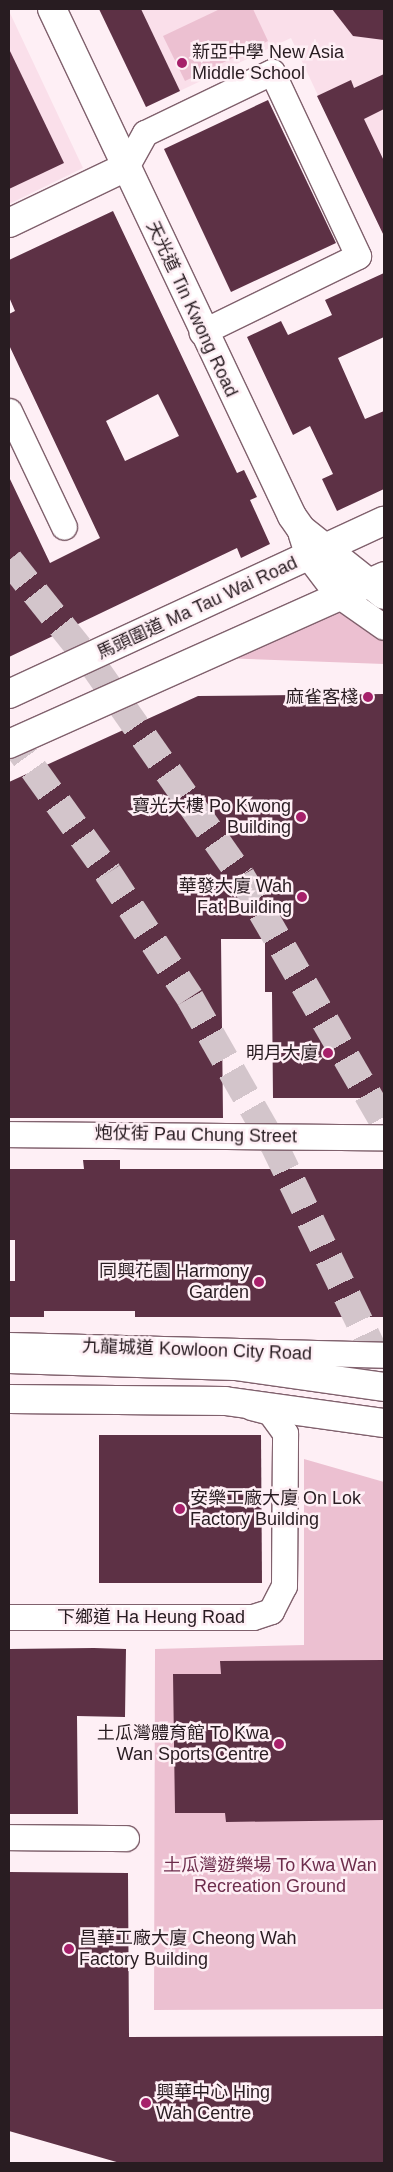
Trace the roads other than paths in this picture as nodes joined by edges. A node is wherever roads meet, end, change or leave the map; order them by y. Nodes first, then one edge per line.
1 (52, 9) edge
2 (126, 167) junction
3 (9, 223) edge
4 (202, 332) junction
5 (9, 410) edge
6 (18, 453) edge
7 (384, 521) edge
8 (64, 527) dead end
9 (318, 552) junction
10 (379, 585) edge
11 (341, 597) junction
12 (384, 627) edge
13 (9, 694) edge
14 (9, 744) edge
15 (9, 1134) edge
16 (384, 1136) edge
17 (9, 1345) edge
18 (384, 1355) edge
19 (9, 1359) edge
20 (384, 1387) edge
21 (9, 1399) edge
22 (9, 1408) edge
23 (384, 1423) edge
24 (9, 1617) edge
25 (9, 1837) edge
26 (126, 1838) dead end

1 - 2 main road, 天光道 Tin Kwong Road
2 - 3 main road
2 - 4 main road, 天光道 Tin Kwong Road
2 - 4 street
4 - 9 main road, 天光道 Tin Kwong Road
5 - 6 street
6 - 8 street
7 - 9 main road, 馬頭圍道 Ma Tau Wai Road
9 - 10 main road, 天光道 Tin Kwong Road
9 - 11 main road
9 - 13 main road, 馬頭圍道 Ma Tau Wai Road
10 - 11 main road
11 - 12 street
11 - 14 main road
15 - 16 street, 炮仗街 Pau Chung Street
17 - 18 street, 九龍城道 Kowloon City Road
19 - 20 main road
21 - 23 main road
22 - 24 street, 下鄉道 Ha Heung Road
25 - 26 street

